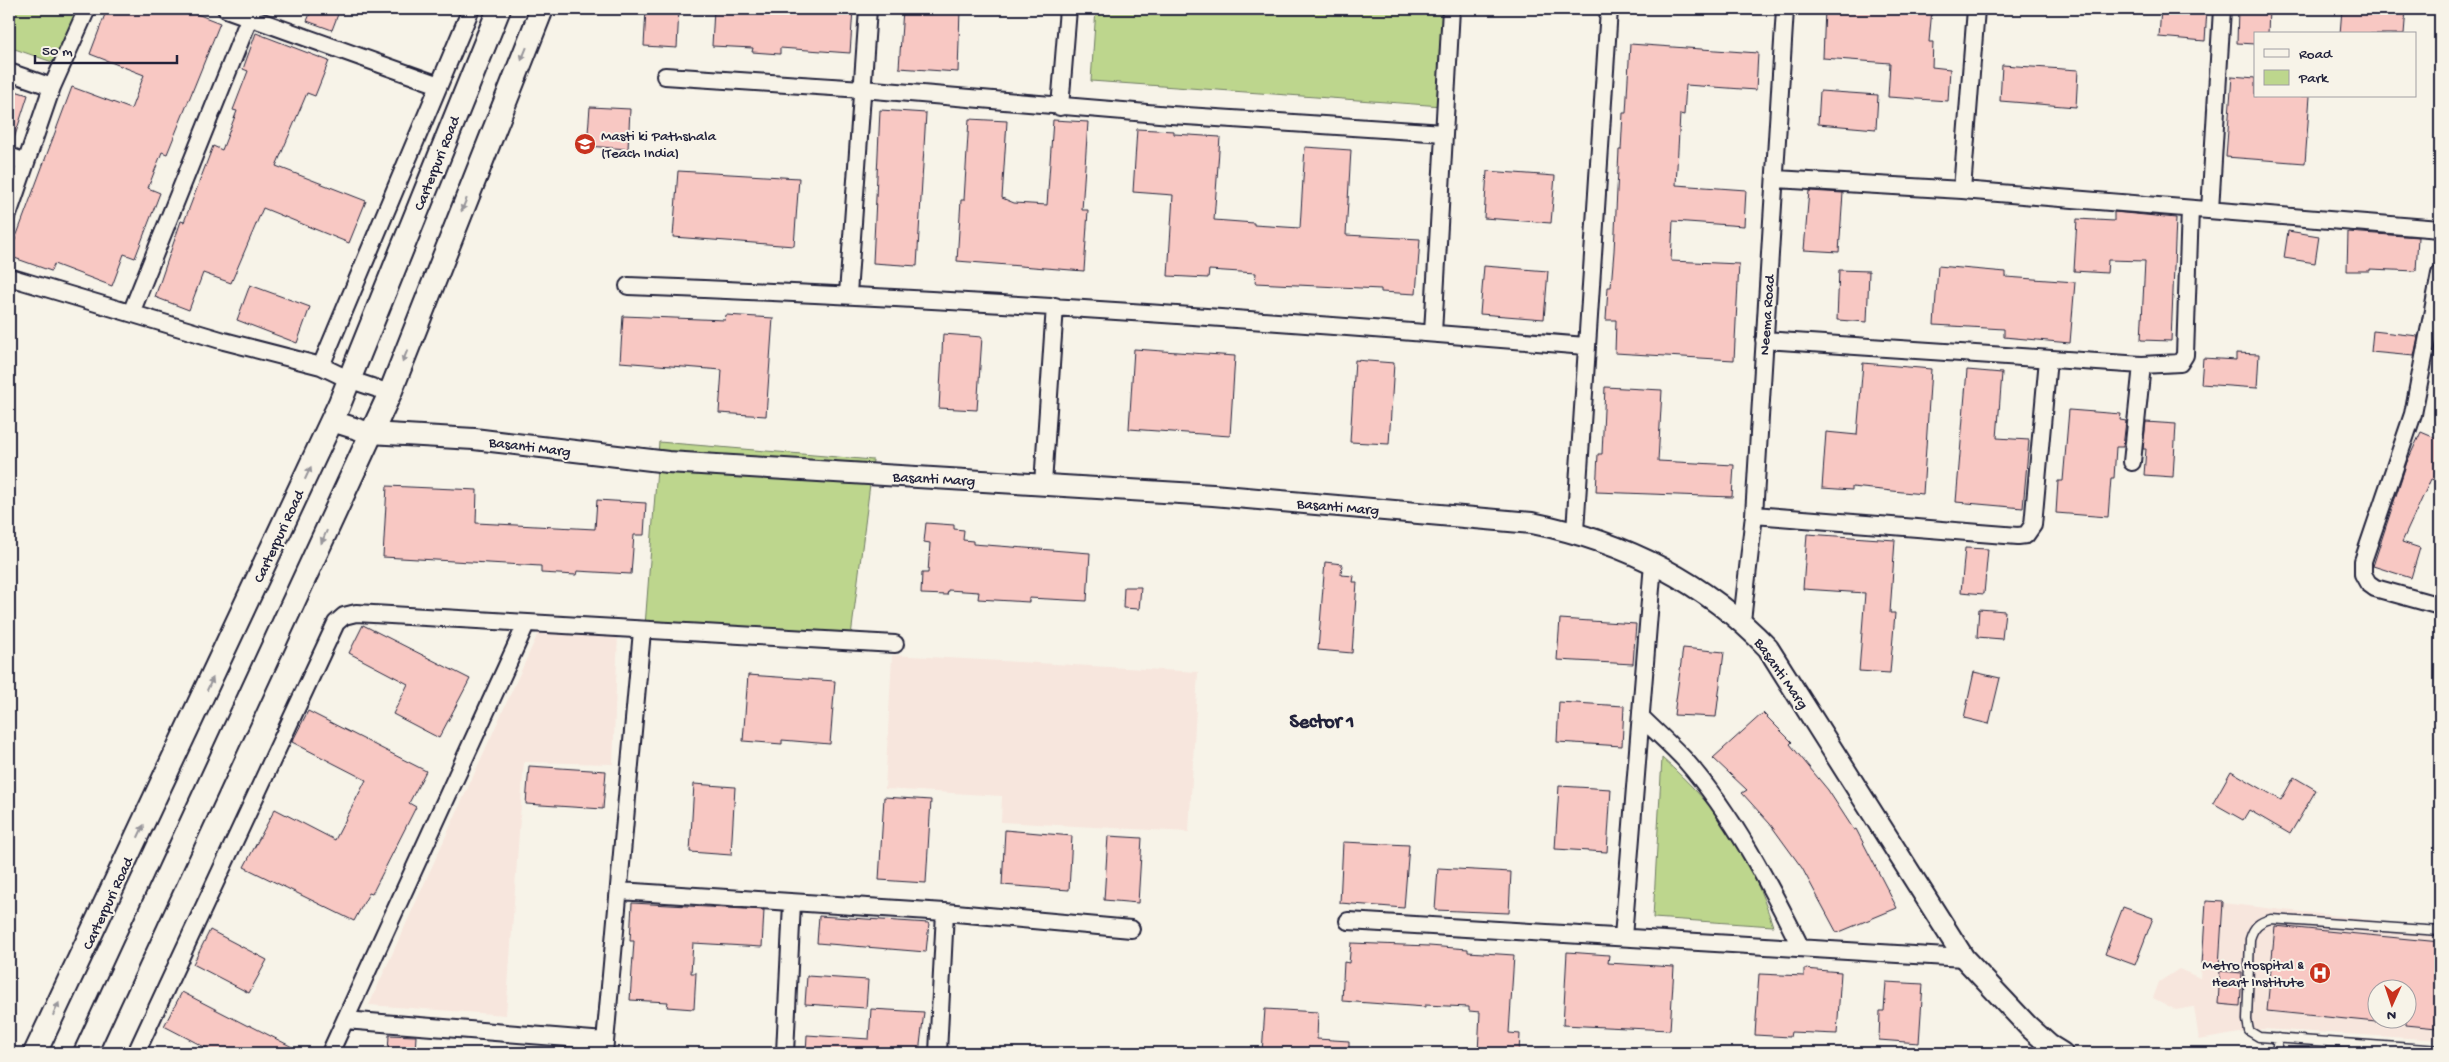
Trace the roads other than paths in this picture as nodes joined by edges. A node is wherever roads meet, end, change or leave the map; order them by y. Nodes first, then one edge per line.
1 (87, 9) edge
2 (226, 9) edge
3 (471, 9) edge
4 (498, 9) edge
5 (542, 9) edge
6 (868, 9) edge
7 (1068, 9) edge
8 (1451, 9) edge
9 (1609, 9) edge
10 (1785, 9) edge
11 (1976, 9) edge
12 (2222, 9) edge
13 (251, 13) edge
14 (9, 72) edge
15 (665, 76) dead end
16 (439, 85) junction
17 (52, 88) junction
18 (862, 89) junction
19 (1060, 107) junction
20 (1444, 133) junction
21 (9, 156) edge
22 (26, 162) junction
23 (1776, 179) junction
24 (1962, 190) junction
25 (2190, 209) junction
26 (2210, 210) junction
27 (9, 212) edge
28 (2440, 229) edge
29 (2440, 274) edge
30 (9, 277) edge
31 (628, 286) dead end
32 (848, 294) junction
33 (1055, 306) junction
34 (131, 313) junction
35 (1432, 333) junction
36 (1764, 340) junction
37 (1586, 346) junction
38 (2048, 359) junction
39 (2142, 365) junction
40 (321, 366) junction
41 (348, 379) junction
42 (390, 393) junction
43 (332, 420) junction
44 (370, 433) junction
45 (2132, 462) dead end
46 (1043, 484) junction
47 (1754, 515) junction
48 (1575, 532) junction
49 (1653, 563) junction
50 (2440, 606) edge
51 (1742, 621) junction
52 (526, 624) junction
53 (642, 631) junction
54 (895, 644) dead end
55 (1641, 717) junction
56 (619, 890) junction
57 (792, 903) junction
58 (945, 912) junction
59 (1348, 920) dead end
60 (1131, 929) dead end
61 (2440, 931) edge
62 (1623, 938) junction
63 (1801, 948) junction
64 (1964, 958) junction
65 (345, 1020) junction
66 (2278, 1038) junction
67 (604, 1047) edge
68 (2440, 1052) edge
69 (35, 1053) edge
70 (85, 1053) edge
71 (136, 1053) edge
72 (330, 1053) edge
73 (785, 1053) edge
74 (938, 1053) edge
75 (2062, 1053) edge
76 (2276, 1053) edge

1 - 17 street
2 - 13 street
3 - 16 street
4 - 41 main road, Carterpuri Road
5 -> 42 main road
6 - 18 street
7 - 19 street
8 - 20 street
9 - 37 street
10 - 23 street, Neema Road
11 - 24 street
12 - 26 street
13 - 16 street
13 - 34 street
14 - 17 street
15 - 18 street
16 - 40 street
17 - 22 street
18 - 19 street
18 - 32 street
19 - 20 street
20 - 35 street
21 - 22 street
22 - 27 street
23 - 24 street
23 - 36 street, Neema Road
24 - 25 street
25 - 26 street
25 - 39 street
26 - 28 street
29 - 50 street
30 - 34 street
31 - 32 street
32 - 33 street
33 - 35 street
33 - 46 street
34 - 40 street
35 - 37 street
36 - 38 street
36 - 47 street, Neema Road
37 - 48 street
38 - 39 street
38 - 47 street
39 - 45 street
40 - 41 street
41 - 42 street
41 - 43 main road, Carterpuri Road
42 - 44 main road
43 - 44 street, Basanti Marg
69 -> 43 main road, Carterpuri Road
44 - 46 street, Basanti Marg
44 -> 70 main road
46 - 48 street, Basanti Marg
47 - 51 street, Neema Road
48 - 49 street, Basanti Marg
49 - 51 street, Basanti Marg
49 - 55 street
51 - 64 street, Basanti Marg
52 - 53 street
52 - 65 street
52 - 71 street
53 - 54 street
53 - 56 street
55 - 62 street
55 - 63 street
56 - 57 street
56 - 67 street
57 - 58 street
57 - 73 street
58 - 60 street
58 - 74 street
59 - 62 street
61 - 66 lane
62 - 63 street
63 - 64 street
64 - 75 street, Basanti Marg
65 - 67 street
65 - 72 street
66 - 68 lane
66 - 76 lane

